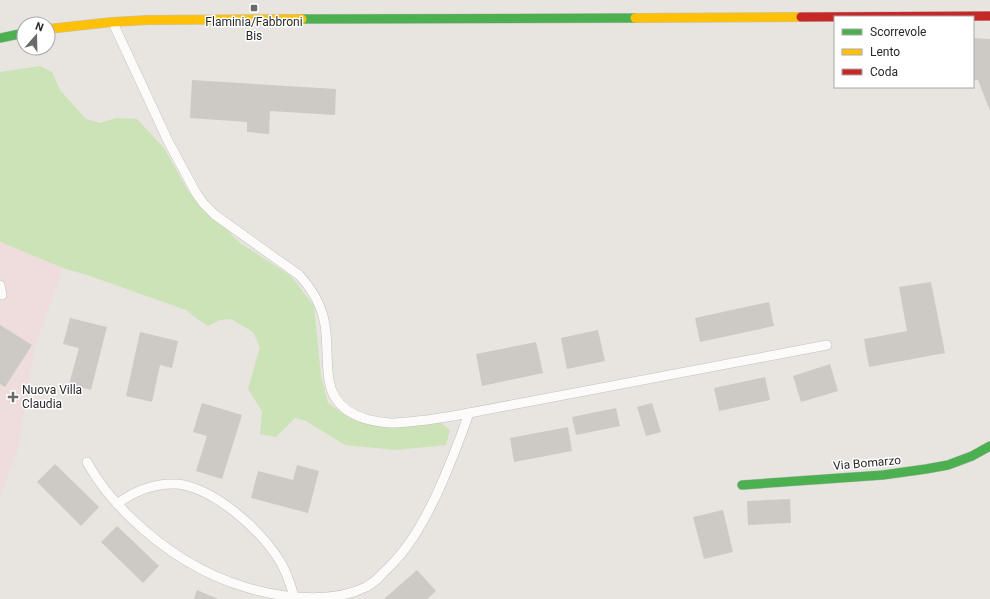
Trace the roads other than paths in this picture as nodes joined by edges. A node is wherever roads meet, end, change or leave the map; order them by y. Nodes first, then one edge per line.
1 (974, 16) edge
2 (990, 16) edge
3 (834, 17) edge
4 (112, 22) junction
5 (56, 27) edge
6 (16, 35) edge
7 (0, 38) edge
8 (0, 285) edge
9 (0, 294) edge
10 (827, 345) dead end
11 (469, 414) junction
12 (990, 446) edge
13 (87, 462) dead end
14 (742, 485) dead end
15 (117, 504) junction
16 (294, 597) junction

1 - 2 main road
3 - 4 main road
4 - 5 main road
4 - 11 lane
6 - 7 main road
8 - 9 lane
10 - 11 lane
11 - 16 lane
12 - 14 main road, Via Bomarzo
13 - 15 lane
15 - 16 lane
15 - 16 lane

